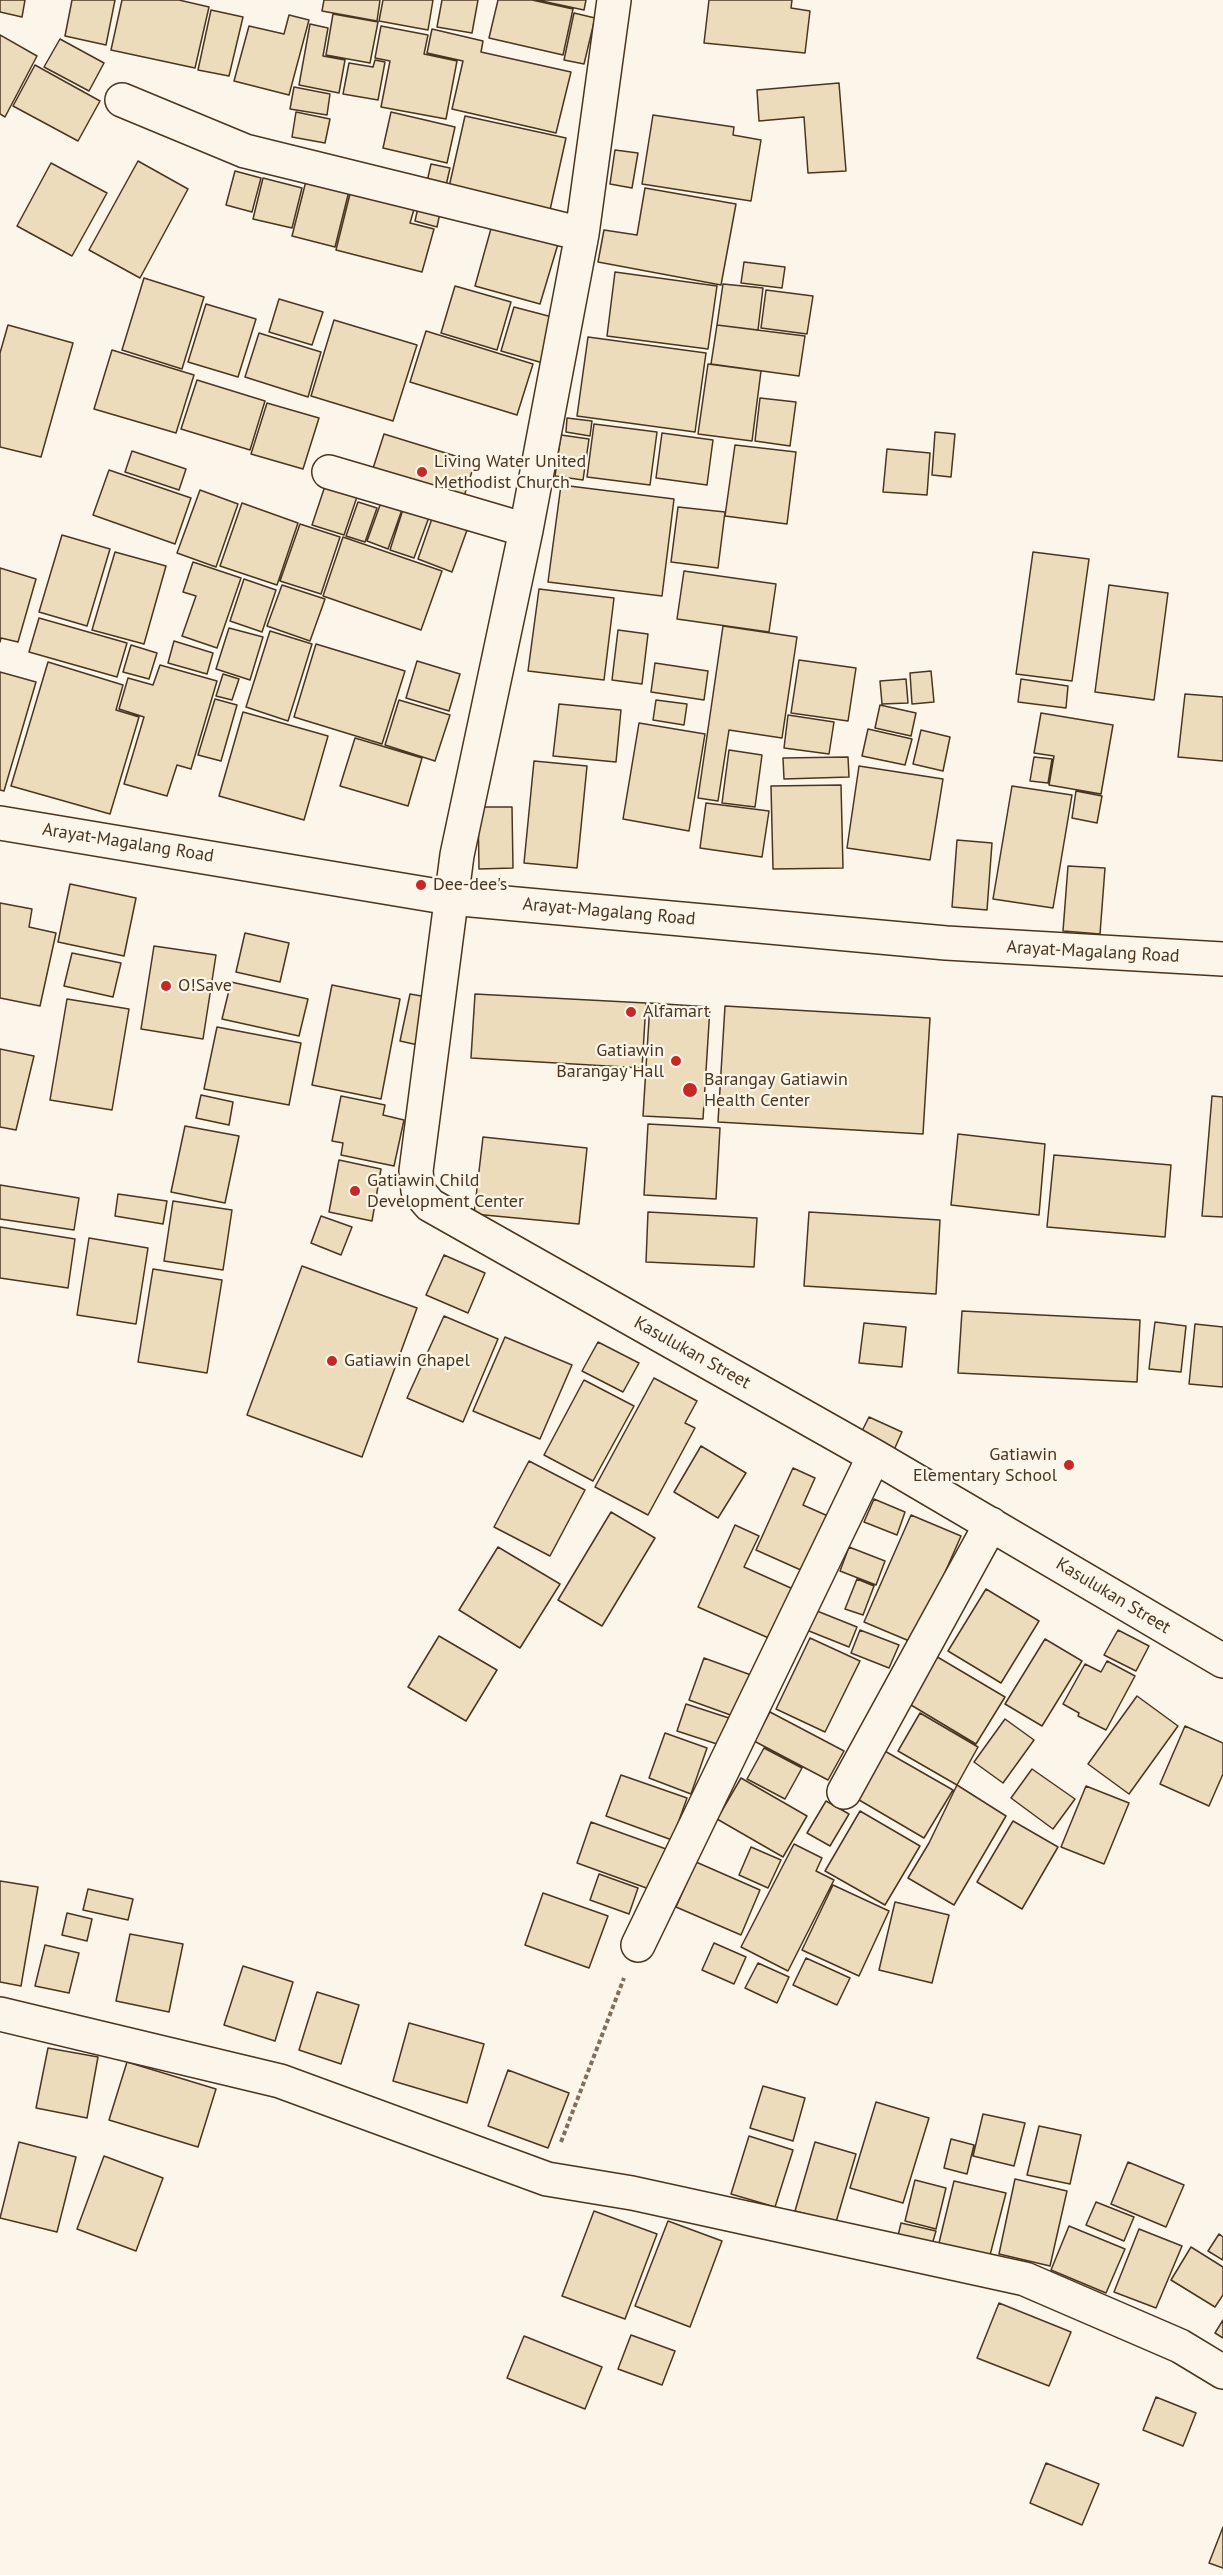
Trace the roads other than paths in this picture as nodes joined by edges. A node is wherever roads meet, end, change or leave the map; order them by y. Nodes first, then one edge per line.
1 (615, 0) edge
2 (122, 100) dead end
3 (582, 234) junction
4 (328, 472) dead end
5 (526, 530) junction
6 (0, 823) edge
7 (450, 898) junction
8 (1223, 959) edge
9 (874, 1456) junction
10 (991, 1524) junction
11 (1223, 1661) edge
12 (844, 1792) dead end
13 (638, 1945) road end
14 (0, 2014) edge
15 (1223, 2372) edge

1 - 3 street, Kasulukan Street
2 - 3 street
3 - 5 street, Kasulukan Street
4 - 5 street
5 - 7 street, Kasulukan Street
6 - 7 street, Arayat-Magalang Road
7 - 8 street, Arayat-Magalang Road
7 - 9 street, Kasulukan Street
9 - 10 street, Kasulukan Street
9 - 13 street
10 - 11 street, Kasulukan Street
10 - 12 street
14 - 15 street

